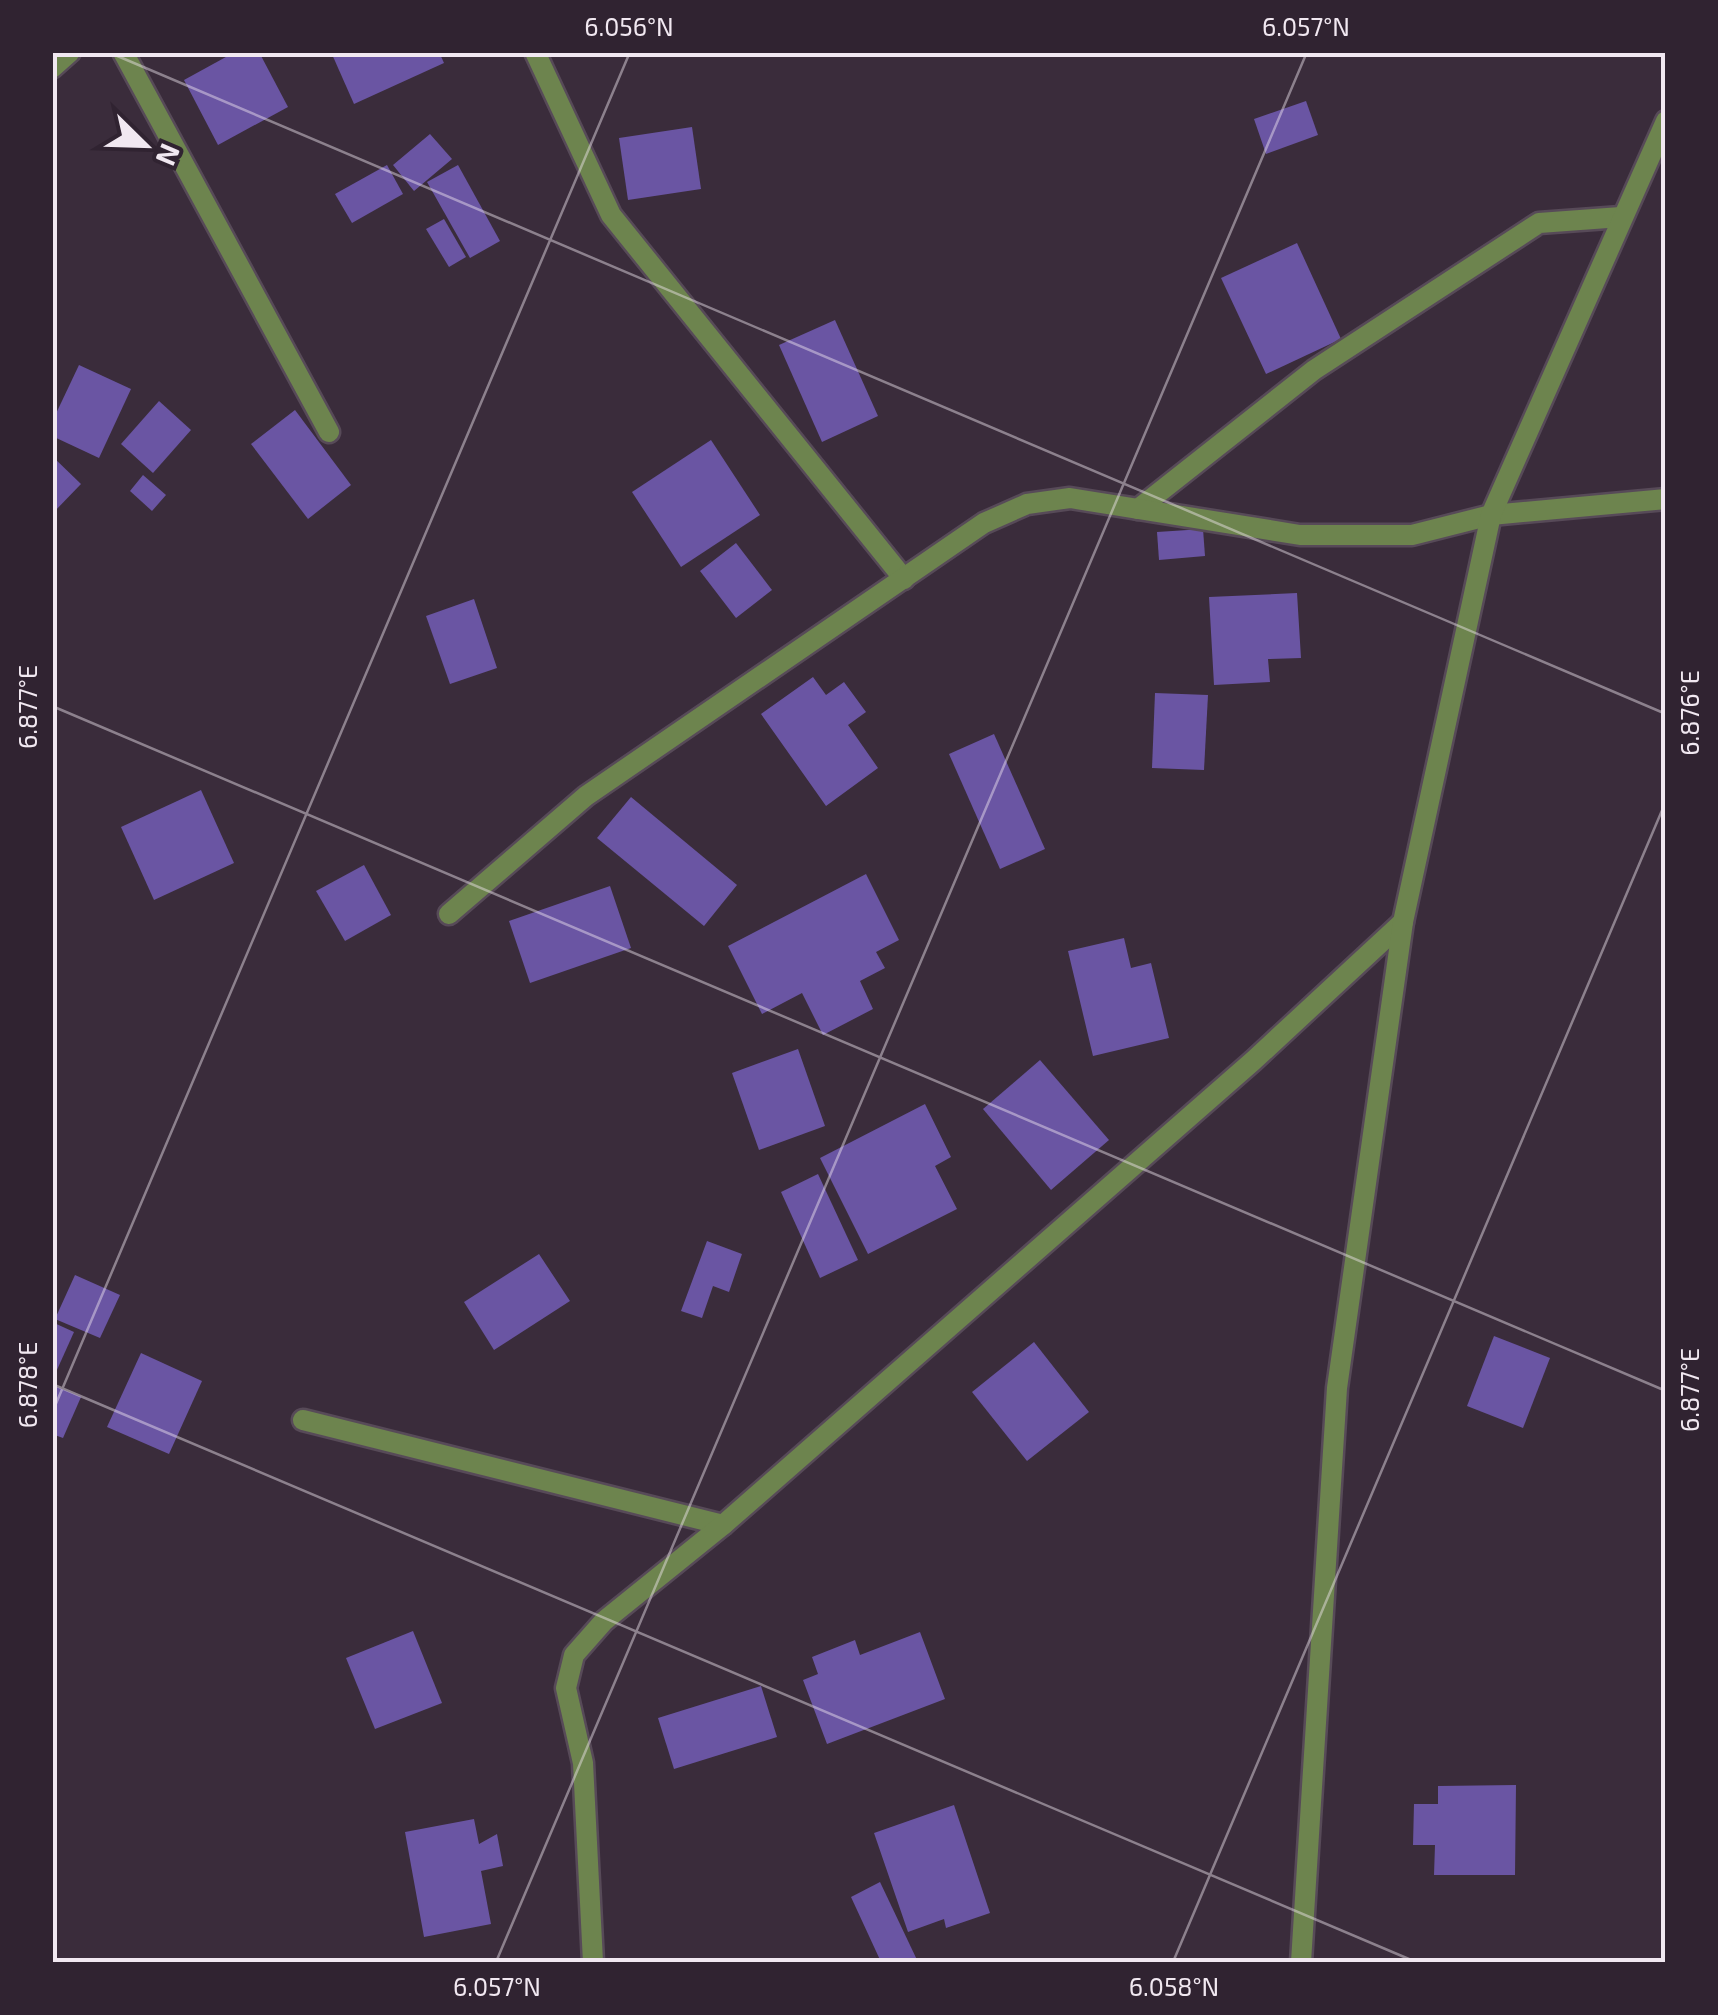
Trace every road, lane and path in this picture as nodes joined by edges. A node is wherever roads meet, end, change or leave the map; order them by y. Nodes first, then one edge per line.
1 (70, 52) edge
2 (124, 52) edge
3 (535, 52) edge
4 (53, 67) edge
5 (1666, 121) edge
6 (1621, 217) junction
7 (329, 432) dead end
8 (1666, 499) edge
9 (1138, 510) junction
10 (1491, 515) junction
11 (904, 579) junction
12 (449, 914) dead end
13 (1403, 922) junction
14 (303, 1420) dead end
15 (723, 1525) junction
16 (592, 1962) edge
17 (1301, 1962) edge

1 - 4 street
2 - 7 street
3 - 11 street
5 - 6 street
6 - 9 street
6 - 10 street
8 - 10 street
9 - 10 street
9 - 11 street
10 - 13 street
11 - 12 street
13 - 15 street
13 - 17 street
14 - 15 street
15 - 16 street

